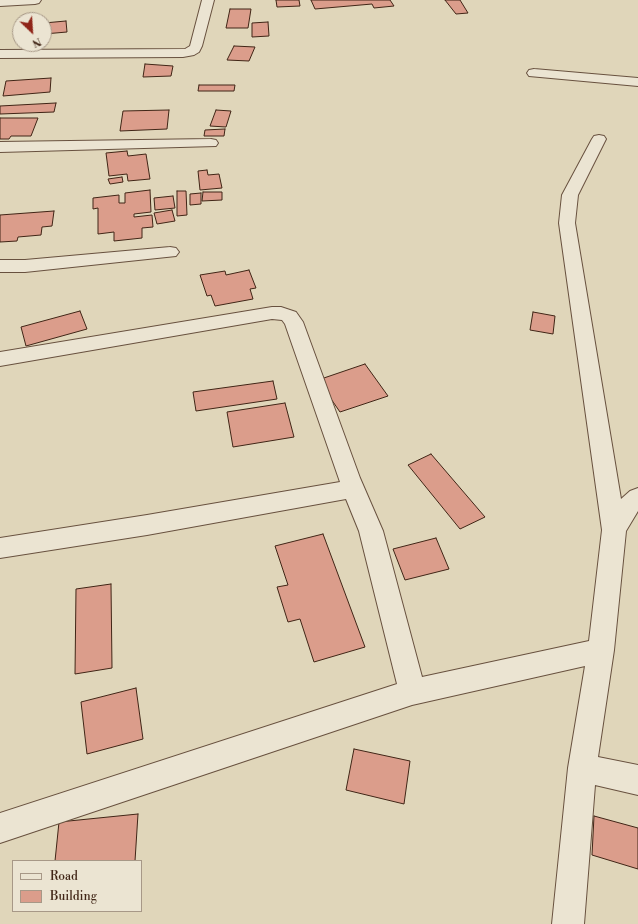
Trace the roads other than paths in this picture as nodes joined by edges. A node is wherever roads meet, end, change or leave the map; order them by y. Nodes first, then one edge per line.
1 (35, 0) edge
2 (208, 0) edge
3 (0, 2) edge
4 (0, 54) edge
5 (534, 73) dead end
6 (638, 82) edge
7 (599, 139) dead end
8 (210, 143) dead end
9 (0, 148) edge
10 (170, 252) dead end
11 (0, 266) edge
12 (0, 359) edge
13 (354, 489) junction
14 (638, 497) edge
15 (614, 530) junction
16 (0, 548) edge
17 (601, 650) junction
18 (412, 692) junction
19 (582, 768) junction
20 (638, 780) edge
21 (0, 828) edge
22 (568, 924) edge

1 - 3 street
2 - 4 street
5 - 6 street
7 - 15 street
8 - 9 street
10 - 11 street
12 - 13 street
13 - 16 street
13 - 18 street
14 - 15 street
15 - 17 street
17 - 18 street
17 - 19 street
18 - 21 street
19 - 20 street
19 - 22 street

